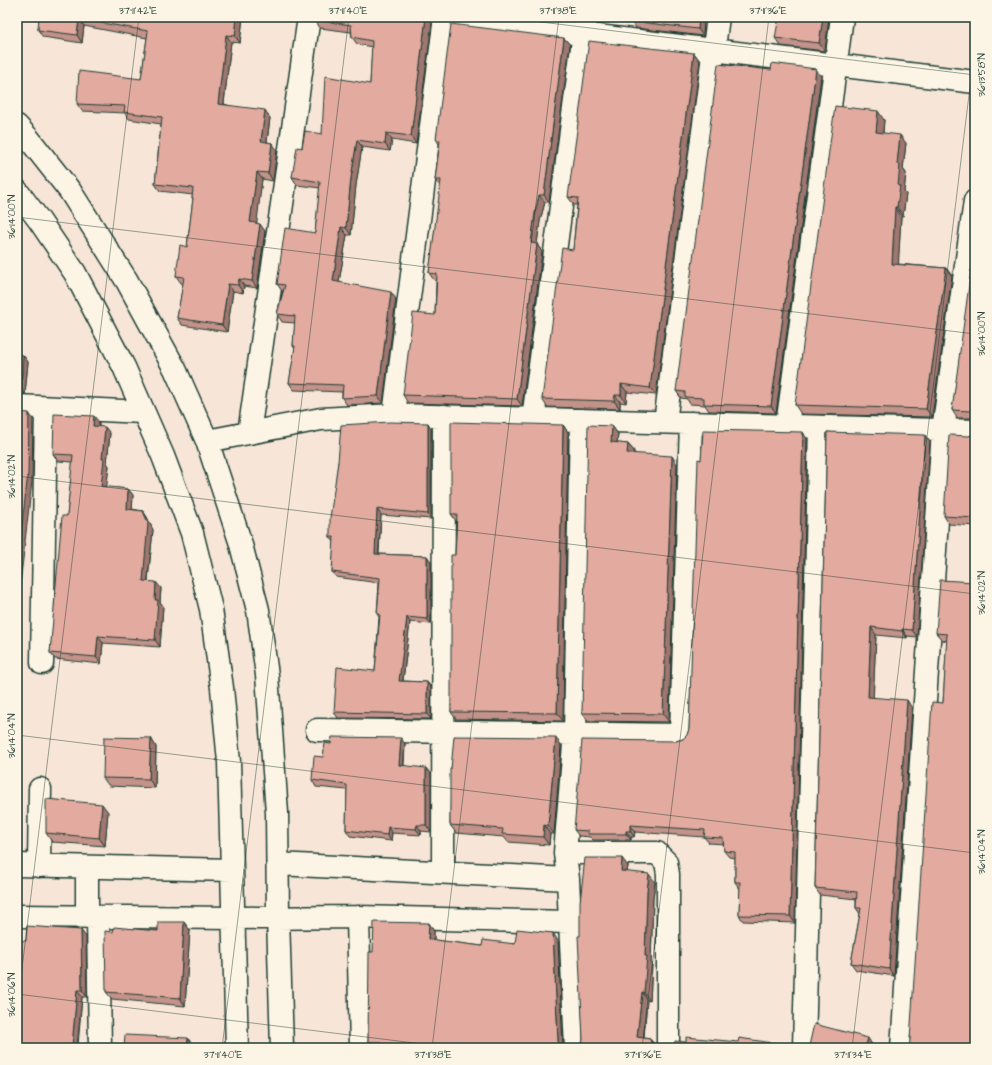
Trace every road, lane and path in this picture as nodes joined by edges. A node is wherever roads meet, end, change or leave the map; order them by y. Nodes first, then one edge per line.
1 (309, 17) edge
2 (444, 17) edge
3 (718, 17) edge
4 (842, 17) edge
5 (585, 26) edge
6 (714, 50) junction
7 (836, 65) junction
8 (975, 82) edge
9 (21, 137) edge
10 (17, 191) edge
11 (975, 201) edge
12 (17, 406) edge
13 (46, 408) junction
14 (143, 412) junction
15 (394, 414) junction
16 (444, 416) junction
17 (533, 419) junction
18 (581, 420) junction
19 (665, 422) junction
20 (690, 423) junction
21 (787, 426) junction
22 (820, 427) junction
23 (943, 430) junction
24 (975, 431) edge
25 (249, 433) junction
26 (207, 441) junction
27 (42, 663) dead end
28 (317, 730) dead end
29 (443, 732) junction
30 (575, 732) junction
31 (40, 790) dead end
32 (565, 853) junction
33 (278, 864) junction
34 (17, 866) edge
35 (39, 866) junction
36 (87, 867) junction
37 (232, 870) junction
38 (443, 872) junction
39 (568, 879) junction
40 (17, 916) edge
41 (92, 917) junction
42 (278, 917) junction
43 (358, 917) junction
44 (234, 918) junction
45 (570, 922) junction
46 (100, 1048) edge
47 (237, 1048) edge
48 (282, 1048) edge
49 (361, 1048) edge
50 (576, 1048) edge
51 (668, 1048) edge
52 (804, 1048) edge
53 (902, 1048) edge

1 - 25 street
2 - 5 street
2 - 15 street
3 - 6 street
4 - 7 street
5 - 6 street
5 - 17 street
6 - 7 street
6 - 19 street
7 - 8 street
7 - 21 street
9 - 26 street
10 - 14 street
11 - 23 street
12 - 13 street
13 - 14 street
13 - 27 street
14 - 37 street
15 - 16 street
15 - 25 street
16 - 17 street
16 - 29 street
17 - 18 street
18 - 19 street
18 - 30 street
19 - 20 street
20 - 21 street
20 - 30 street
21 - 22 street
22 - 23 street
22 - 52 street
23 - 24 street
23 - 53 street
25 - 26 street
26 - 33 street
28 - 29 street
29 - 30 street
29 - 38 street
30 - 32 street
31 - 35 street
32 - 39 street
32 - 51 street
33 - 38 street
33 - 42 street
34 - 35 street
35 - 36 street
36 - 37 street
36 - 41 street
37 - 44 street
38 - 39 street
39 - 45 street
40 - 41 street
41 - 44 street
41 - 46 street
42 - 43 street
42 - 44 street
42 - 48 street
43 - 45 street
43 - 49 street
44 - 47 street
45 - 50 street

